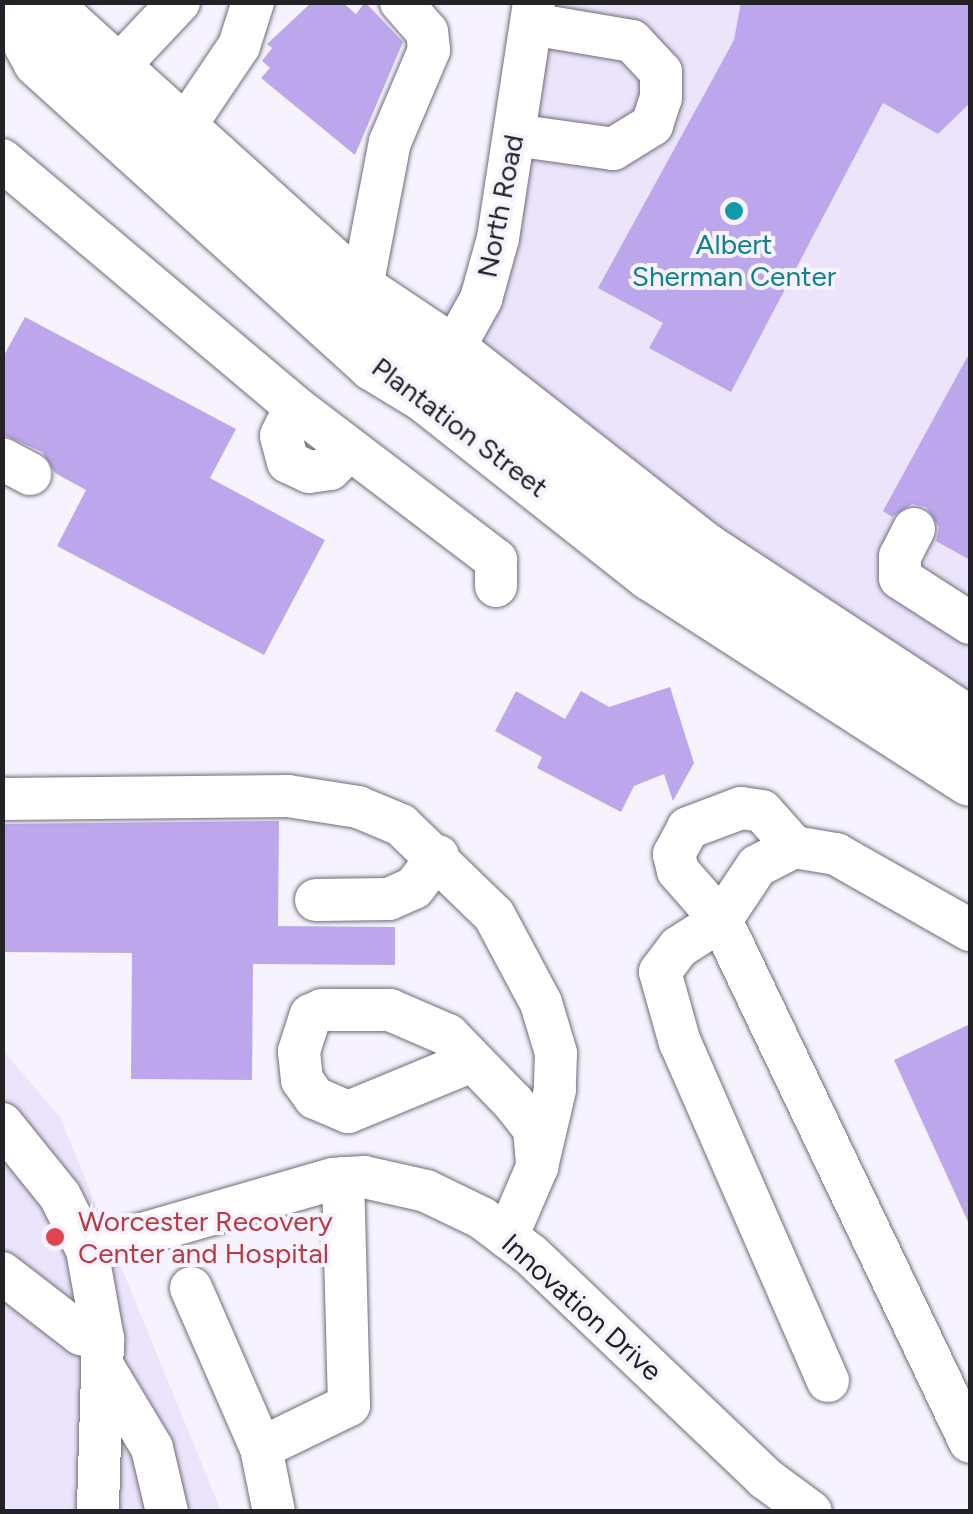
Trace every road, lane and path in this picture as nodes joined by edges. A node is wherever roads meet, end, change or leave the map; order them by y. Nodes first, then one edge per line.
1 (179, 2) edge
2 (253, 2) edge
3 (401, 2) edge
4 (7, 9) edge
5 (532, 13) edge
6 (114, 71) junction
7 (181, 132) junction
8 (514, 136) junction
9 (2, 160) edge
10 (361, 292) junction
11 (440, 374) junction
12 (914, 528) dead end
13 (496, 586) dead end
14 (970, 624) edge
15 (970, 725) edge
16 (970, 778) edge
17 (2, 799) edge
18 (794, 847) junction
19 (438, 856) junction
20 (316, 900) dead end
21 (721, 920) junction
22 (970, 930) edge
23 (472, 1061) dead end
24 (2, 1124) edge
25 (537, 1168) junction
26 (343, 1178) junction
27 (507, 1236) junction
28 (87, 1250) junction
29 (2, 1272) edge
30 (191, 1288) dead end
31 (103, 1354) junction
32 (828, 1380) dead end
33 (970, 1442) edge
34 (261, 1448) junction
35 (98, 1512) edge
36 (167, 1512) edge
37 (274, 1512) edge
38 (810, 1512) edge

1 - 6 street
2 - 7 street
3 - 10 street
4 - 6 main road, Plantation Street
4 - 11 main road, Plantation Street
5 - 8 street, North Road
5 - 8 street
6 - 7 main road, Plantation Street
7 - 10 main road, Plantation Street
8 - 11 street, North Road
9 - 13 street
10 - 11 main road, Plantation Street
11 - 15 main road, Plantation Street
11 - 16 main road, Plantation Street
12 - 14 street
17 - 19 street
18 - 21 street
18 - 21 street
18 - 22 street
19 - 20 street
19 - 25 street
21 - 32 street
21 - 33 street
23 - 25 street
24 - 28 street
25 - 27 street
26 - 27 street, Innovation Drive
26 - 28 street, Innovation Drive
26 - 34 street
27 - 38 street, Innovation Drive
28 - 31 street
29 - 31 street
30 - 34 street
31 - 35 street
31 - 36 street
34 - 37 street

